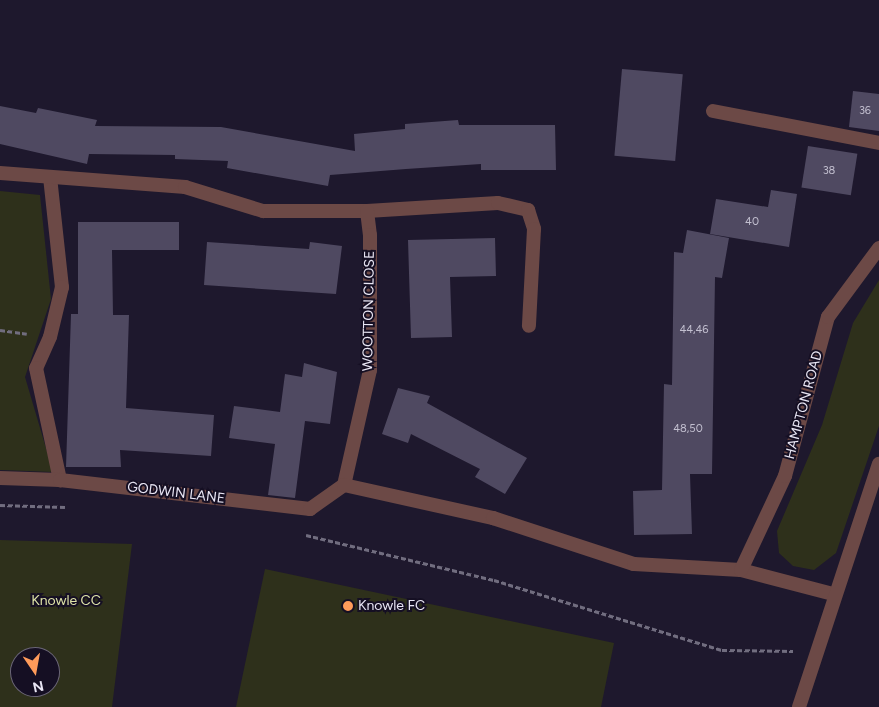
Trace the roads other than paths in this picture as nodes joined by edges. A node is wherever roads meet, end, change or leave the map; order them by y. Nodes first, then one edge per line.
1 (713, 111) dead end
2 (879, 143) edge
3 (0, 173) edge
4 (50, 177) junction
5 (366, 211) junction
6 (879, 248) edge
7 (528, 326) dead end
8 (879, 464) edge
9 (0, 478) edge
10 (60, 480) junction
11 (344, 485) junction
12 (741, 570) junction
13 (834, 594) junction
14 (799, 707) edge

1 - 2 street
3 - 4 street
4 - 5 street
4 - 10 street
5 - 7 street
5 - 11 street, WOOTTON CLOSE
6 - 12 street, HAMPTON ROAD
8 - 13 street
9 - 10 street, GODWIN LANE
10 - 11 street, GODWIN LANE
11 - 12 street
12 - 13 street
13 - 14 street

